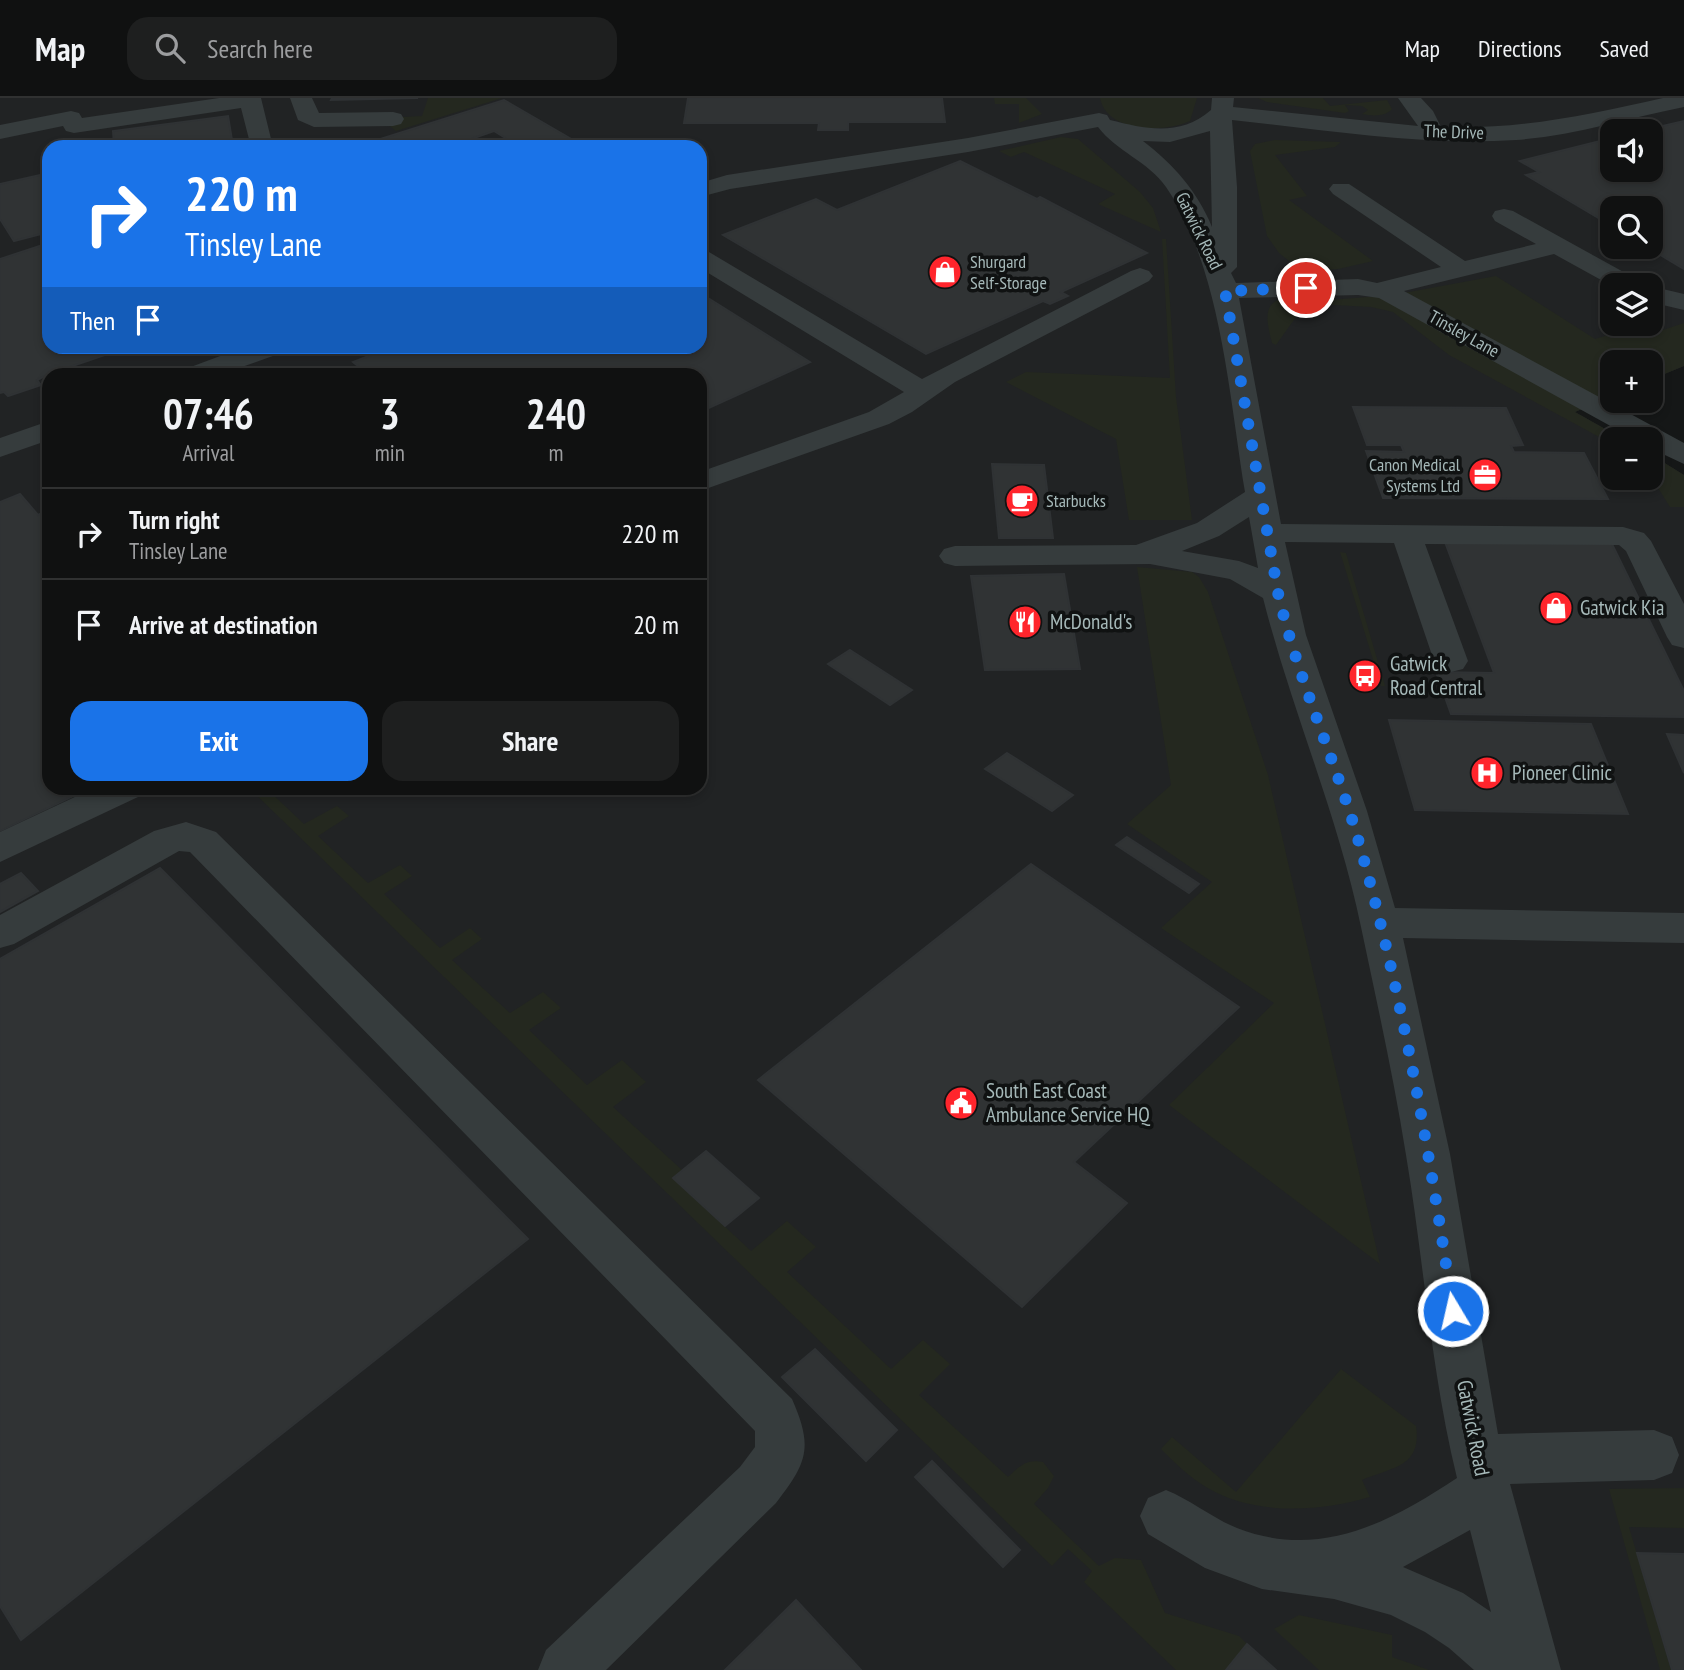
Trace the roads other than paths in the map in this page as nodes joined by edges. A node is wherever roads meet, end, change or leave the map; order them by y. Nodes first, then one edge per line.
1 (301, 98) edge
2 (1409, 98) edge
3 (250, 99) edge
4 (1684, 100) edge
5 (1222, 105) edge
6 (1097, 117) junction
7 (393, 119) dead end
8 (72, 122) edge
9 (0, 132) edge
10 (1432, 132) junction
11 (260, 140) edge
12 (707, 188) edge
13 (1341, 188) dead end
14 (1504, 216) dead end
15 (1556, 246) junction
16 (707, 261) edge
17 (1462, 270) junction
18 (1607, 273) edge
19 (1140, 276) dead end
20 (1224, 287) junction
21 (1378, 290) junction
22 (1663, 297) edge
23 (1684, 302) edge
24 (256, 354) edge
25 (224, 368) edge
26 (922, 391) junction
27 (42, 433) edge
28 (0, 448) edge
29 (1684, 455) edge
30 (707, 479) edge
31 (1261, 494) junction
32 (1268, 533) junction
33 (1406, 534) junction
34 (1132, 552) junction
35 (955, 556) dead end
36 (1278, 593) junction
37 (1684, 637) edge
38 (1451, 661) dead end
39 (110, 795) edge
40 (0, 848) edge
41 (1380, 923) junction
42 (1684, 928) edge
43 (0, 933) edge
44 (1654, 1455) dead end
45 (1481, 1475) junction
46 (1166, 1516) dead end
47 (1301, 1567) junction
48 (566, 1670) edge
49 (1510, 1670) edge
50 (1533, 1670) edge

1 - 7 street
2 - 10 street
3 - 8 street
3 - 11 street
4 - 10 street, The Drive
5 - 6 street
5 - 10 street, The Drive
5 - 20 street, Gatwick Road
6 - 12 street
6 - 20 street, Gatwick Road
8 - 9 street
13 - 17 street
14 - 15 street
15 - 17 street
15 - 18 street
16 - 26 street
17 - 21 street
19 - 26 street
20 - 21 street, Tinsley Lane
20 - 31 street, Gatwick Road
21 - 29 street, Tinsley Lane
22 - 23 street
24 - 25 street
26 - 30 street
27 - 28 street
31 - 32 street, Gatwick Road
31 - 34 street
32 - 33 street
32 - 36 street, Gatwick Road
33 - 37 street
33 - 38 street
34 - 35 street
34 - 36 street
36 - 41 street, Gatwick Road
39 - 40 street
41 - 42 street
41 - 45 street, Gatwick Road
43 - 48 street
44 - 45 street
45 - 47 street
45 - 50 street, Gatwick Road
46 - 47 street
47 - 49 street

